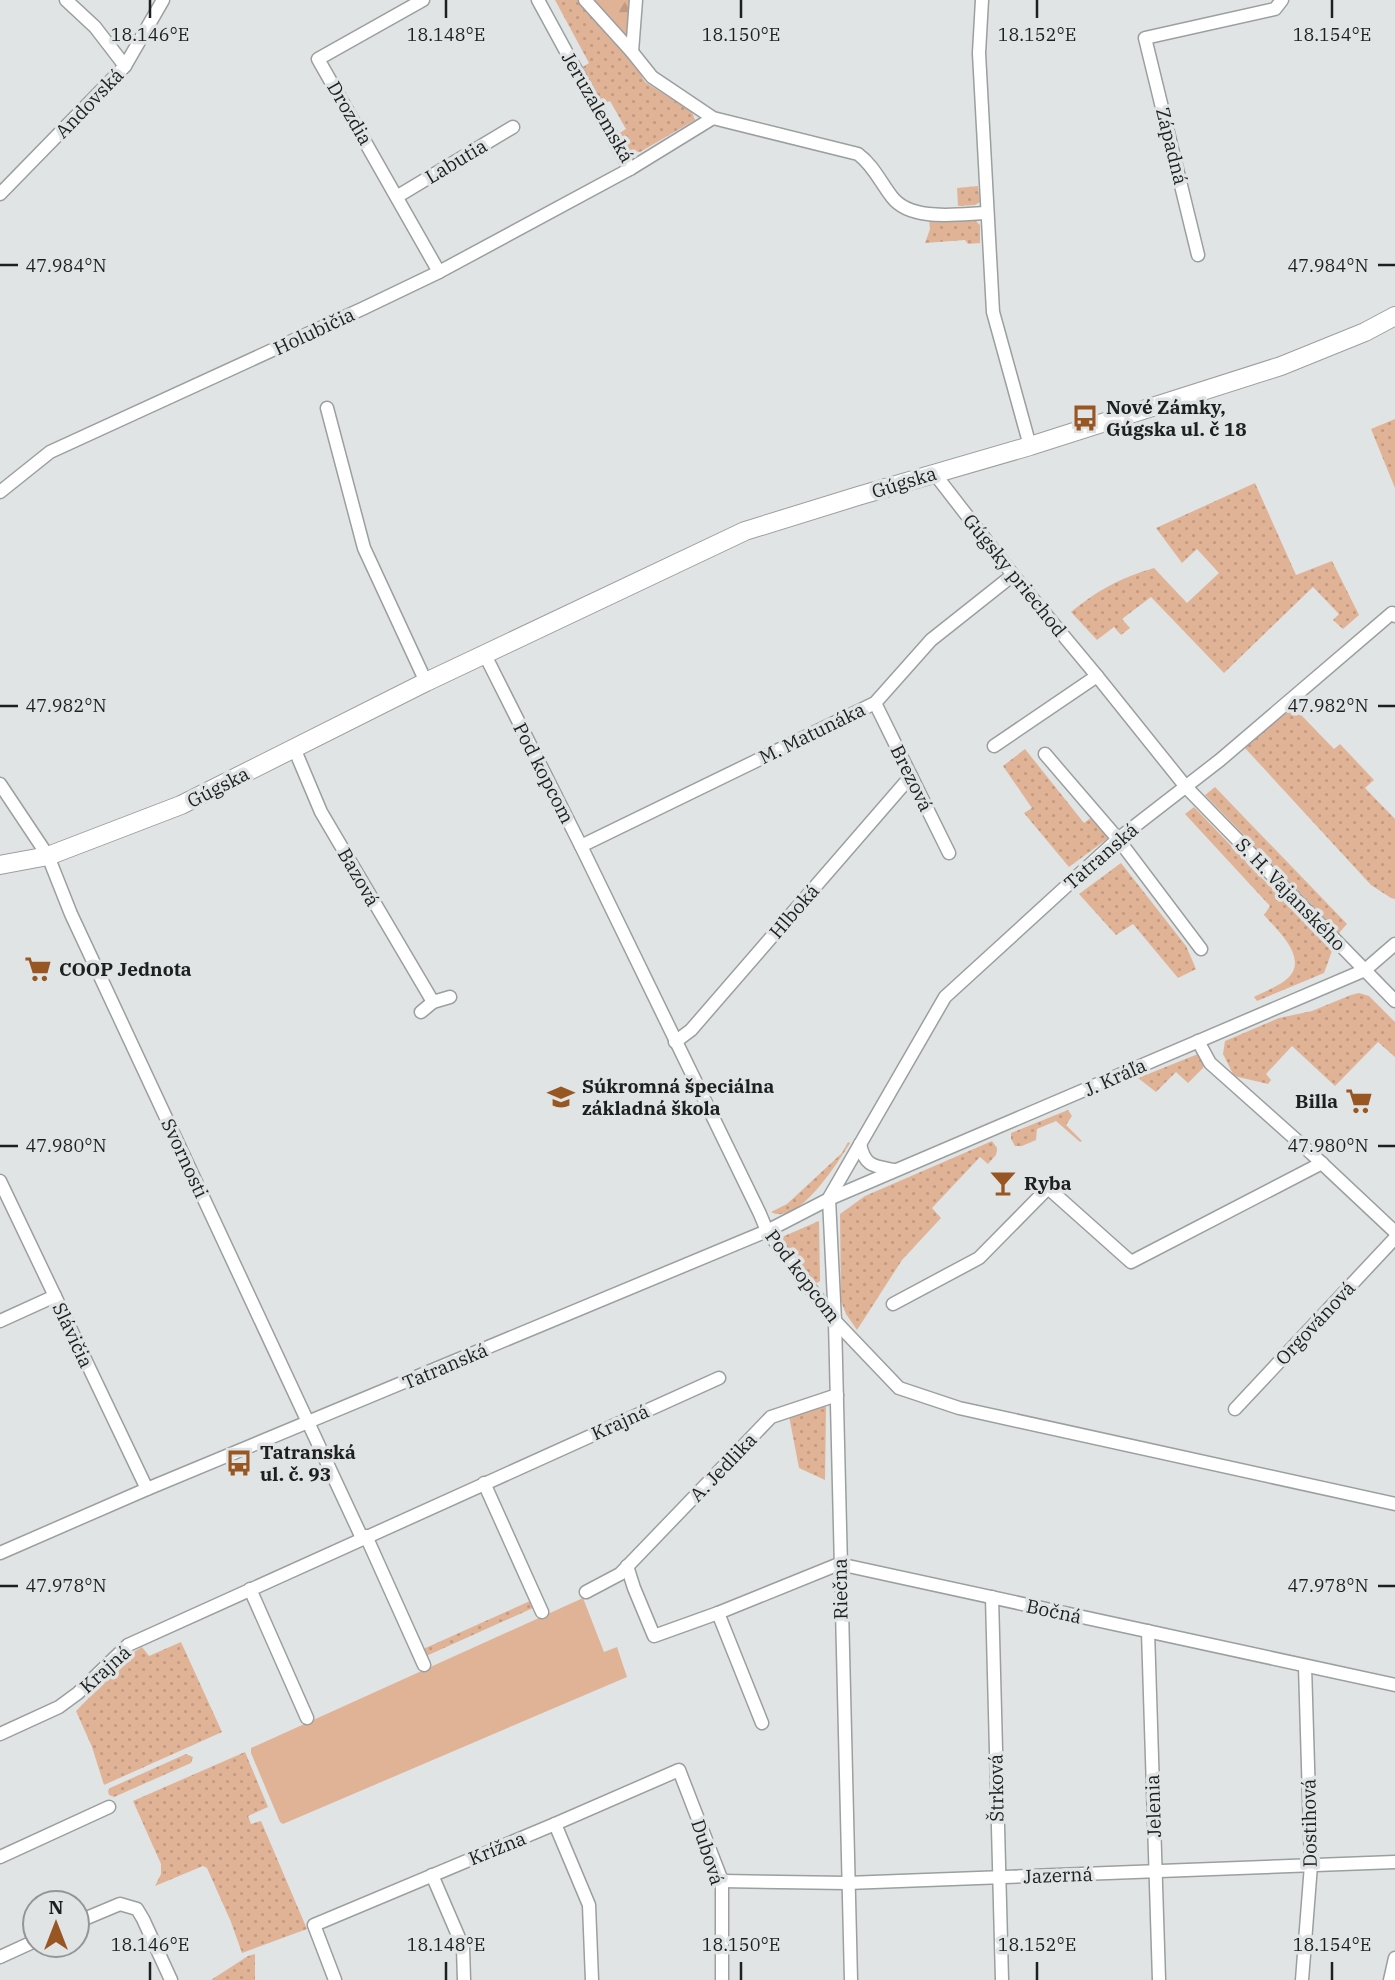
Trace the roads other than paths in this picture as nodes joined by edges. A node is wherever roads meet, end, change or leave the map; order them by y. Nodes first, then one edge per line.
1 (66, 0) edge
2 (163, 0) edge
3 (423, 0) edge
4 (538, 0) edge
5 (585, 0) edge
6 (636, 0) edge
7 (982, 0) edge
8 (1282, 0) edge
9 (632, 52) junction
10 (125, 66) junction
11 (713, 118) junction
12 (513, 127) dead end
13 (630, 169) junction
14 (0, 194) edge
15 (398, 196) junction
16 (986, 214) junction
17 (1198, 255) dead end
18 (439, 272) junction
19 (1395, 316) edge
20 (327, 408) dead end
21 (1030, 446) junction
22 (934, 473) junction
23 (0, 492) edge
24 (1013, 575) junction
25 (1394, 615) edge
26 (485, 655) junction
27 (1097, 676) junction
28 (426, 682) junction
29 (875, 703) junction
30 (995, 746) dead end
31 (294, 748) junction
32 (1045, 754) dead end
33 (911, 776) junction
34 (0, 783) edge
35 (1186, 787) junction
36 (1118, 839) junction
37 (581, 846) junction
38 (949, 853) dead end
39 (48, 856) junction
40 (0, 865) edge
41 (1395, 944) edge
42 (1201, 949) dead end
43 (1365, 970) junction
44 (450, 997) dead end
45 (1395, 1001) edge
46 (433, 1002) junction
47 (421, 1012) dead end
48 (675, 1041) junction
49 (1198, 1041) junction
50 (860, 1144) junction
51 (1322, 1163) junction
52 (896, 1170) junction
53 (0, 1181) edge
54 (829, 1199) junction
55 (767, 1231) junction
56 (1395, 1232) edge
57 (1395, 1238) edge
58 (55, 1296) junction
59 (893, 1304) dead end
60 (0, 1321) edge
61 (835, 1321) junction
62 (719, 1378) dead end
63 (837, 1395) junction
64 (1235, 1409) dead end
65 (308, 1423) junction
66 (484, 1483) junction
67 (147, 1489) junction
68 (1395, 1504) edge
69 (364, 1537) junction
70 (0, 1553) edge
71 (839, 1564) junction
72 (627, 1566) junction
73 (250, 1589) junction
74 (586, 1592) dead end
75 (992, 1597) junction
76 (542, 1612) dead end
77 (718, 1613) junction
78 (1148, 1631) junction
79 (424, 1665) dead end
80 (1305, 1666) junction
81 (1395, 1685) edge
82 (307, 1718) dead end
83 (762, 1723) dead end
84 (0, 1734) edge
85 (679, 1770) joint
86 (109, 1807) dead end
87 (555, 1824) junction
88 (0, 1857) edge
89 (1395, 1862) edge
90 (1311, 1865) junction
91 (1155, 1871) junction
92 (432, 1875) junction
93 (998, 1877) junction
94 (722, 1881) junction
95 (847, 1882) junction
96 (91, 1916) edge
97 (21, 1947) edge
98 (0, 1957) edge
99 (1395, 1958) edge
100 (171, 1980) edge
101 (335, 1980) edge
102 (464, 1980) edge
103 (592, 1980) edge
104 (722, 1980) edge
105 (850, 1980) edge
106 (1002, 1980) edge
107 (1159, 1980) edge
108 (1302, 1980) edge
109 (1390, 1980) edge

1 - 10 street
2 - 10 street, Andovská
3 - 15 street, Drozdia
4 - 13 street, Jeruzalemská
5 - 9 street
6 - 9 street
7 - 16 street
8 - 17 street, Západná
9 - 11 street
10 - 14 street, Andovská
11 - 13 street, Jeruzalemská
11 - 16 street
12 - 15 street, Labutia
13 - 18 street, Holubičia
15 - 18 street, Drozdia
16 - 21 street
18 - 23 street, Holubičia
19 - 21 main road, Gúgska
20 - 28 street
21 - 22 main road, Gúgska
22 - 24 street, Gúgsky priechod
22 - 26 main road, Gúgska
24 - 27 street, Gúgsky priechod
24 - 29 street, M. Matunáka
25 - 35 street, Tatranská
26 - 28 main road, Gúgska
26 - 37 street, Pod kopcom
27 - 30 street
27 - 35 street, Gúgsky priechod
28 - 31 main road, Gúgska
29 - 33 street, Brezová
29 - 37 street, M. Matunáka
31 - 39 main road, Gúgska
31 - 46 street, Bazová
32 - 36 street
33 - 38 street, Brezová
33 - 48 street, Hlboká
34 - 39 street, Svornosti
35 - 36 street, Tatranská
35 - 43 street, S. H. Vajanského
36 - 42 street
36 - 50 street, Tatranská
37 - 48 street, Pod kopcom
39 - 40 main road, Gúgska
39 - 65 street, Svornosti
41 - 43 street, J. Kráľa
43 - 45 street, S. H. Vajanského
43 - 49 street, J. Kráľa
44 - 46 street
46 - 47 street
48 - 55 street, Pod kopcom
49 - 51 street
49 - 52 street, J. Kráľa
50 - 52 street
50 - 54 street, Tatranská
51 - 56 street
51 - 59 street
52 - 54 street, J. Kráľa
53 - 58 street, Slávičia
54 - 55 street, Tatranská
54 - 61 street, Riečna
55 - 61 street, Pod kopcom
55 - 65 street, Tatranská
57 - 64 street, Orgovánová
58 - 60 street
58 - 67 street, Slávičia
61 - 63 street, Riečna
61 - 68 street, Pod kopcom
62 - 66 street, Krajná
63 - 71 street, Riečna
63 - 72 street, A. Jedlika
65 - 67 street, Tatranská
65 - 69 street, Svornosti
66 - 69 street, Krajná
66 - 76 street
67 - 70 street, Tatranská
69 - 73 street, Krajná
69 - 79 street
71 - 75 street, Bočná
71 - 77 street
71 - 95 street, Riečna
72 - 74 street, A. Jedlika
72 - 77 street
73 - 82 street
73 - 84 street, Krajná
75 - 78 street, Bočná
75 - 93 street, Štrková
77 - 83 street
78 - 80 street, Bočná
78 - 91 street, Jelenia
80 - 81 street, Bočná
80 - 90 street, Dostihová
85 - 87 street, Krížna
85 - 94 street, Dubová
86 - 88 street
87 - 92 street, Krížna
87 - 103 street
89 - 90 street, Jazerná
90 - 91 street, Jazerná
90 - 108 street, Dostihová
91 - 93 street, Jazerná
91 - 107 street, Jelenia
92 - 101 street, Krížna
92 - 102 street
93 - 95 street, Jazerná
93 - 106 street, Štrková
94 - 95 street, Jazerná
94 - 104 street, Dubová
95 - 105 street, Riečna
96 - 100 street
97 - 98 street
99 - 109 street

